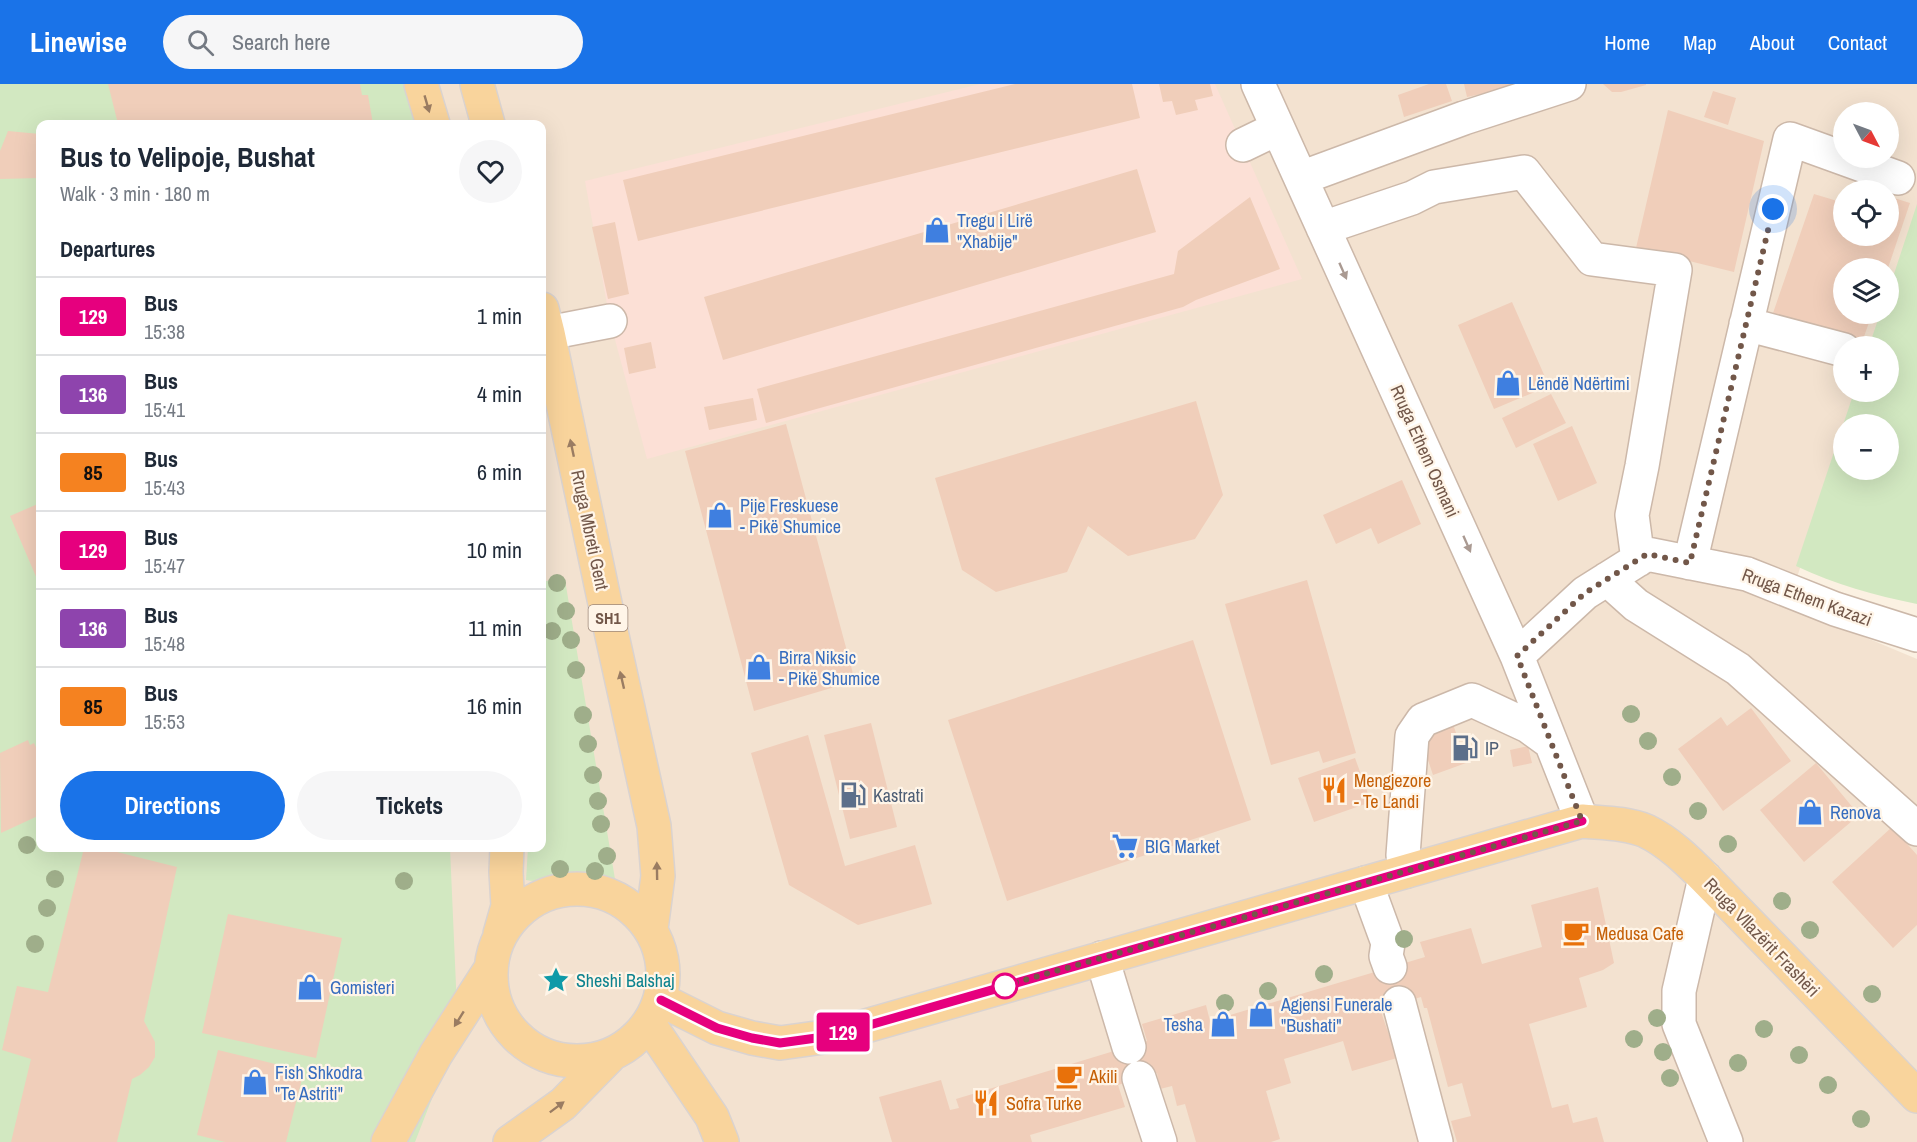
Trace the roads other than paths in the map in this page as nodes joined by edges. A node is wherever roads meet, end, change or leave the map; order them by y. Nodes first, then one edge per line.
1 (421, 84) edge
2 (477, 84) edge
3 (1258, 84) edge
4 (1569, 84) edge
5 (432, 120) edge
6 (487, 120) edge
7 (1278, 128) junction
8 (1244, 145) dead end
9 (1301, 178) junction
10 (1898, 178) dead end
11 (1323, 228) junction
12 (546, 321) edge
13 (610, 321) dead end
14 (1746, 324) junction
15 (546, 326) edge
16 (1833, 347) edge
17 (1638, 560) junction
18 (1690, 563) junction
19 (1607, 579) junction
20 (1917, 635) edge
21 (1517, 656) junction
22 (1550, 742) junction
23 (1582, 821) junction
24 (1917, 829) edge
25 (507, 852) edge
26 (1407, 871) junction
27 (1706, 878) junction
28 (1366, 883) junction
29 (651, 929) junction
30 (499, 937) junction
31 (1102, 958) junction
32 (1390, 967) dead end
33 (490, 970) junction
34 (1399, 1003) dead end
35 (655, 1012) junction
36 (1129, 1047) dead end
37 (609, 1057) junction
38 (1139, 1078) dead end
39 (1917, 1096) edge
40 (388, 1142) edge
41 (510, 1142) edge
42 (722, 1142) edge
43 (1160, 1142) edge
44 (1436, 1142) edge
45 (1726, 1142) edge

1 -> 5 main road
2 - 6 main road
3 - 7 street, Rruga Ethem Osmani
4 - 9 street
7 - 8 street
7 - 9 street, Rruga Ethem Osmani
9 - 11 street, Rruga Ethem Osmani
10 - 14 street
11 - 17 street
11 -> 21 street, Rruga Ethem Osmani
12 - 13 street
14 - 16 street
14 - 18 street
29 -> 15 main road, Rruga Mbreti Gent / SH1
17 - 18 street, Rruga Ethem Kazazi
17 - 19 street, Rruga Ethem Kazazi
18 - 20 street, Rruga Ethem Kazazi
19 - 21 street, Rruga Ethem Kazazi
19 - 24 street
21 - 22 street, Rruga Ethem Osmani
22 - 23 street, Rruga Ethem Osmani
22 - 26 street
23 - 26 main road
23 - 27 main road, Rruga Vllazërit Frashëri
25 - 30 main road
26 - 28 main road
27 - 39 main road, Rruga Vllazërit Frashëri
27 - 45 street
28 - 31 main road
28 - 32 street
29 - 30 main road
29 - 35 main road
30 - 33 main road
31 - 35 main road
31 - 36 street
33 - 37 main road
33 -> 40 main road
34 - 44 street
35 - 37 main road
35 - 42 main road
41 -> 37 main road
38 - 43 street

